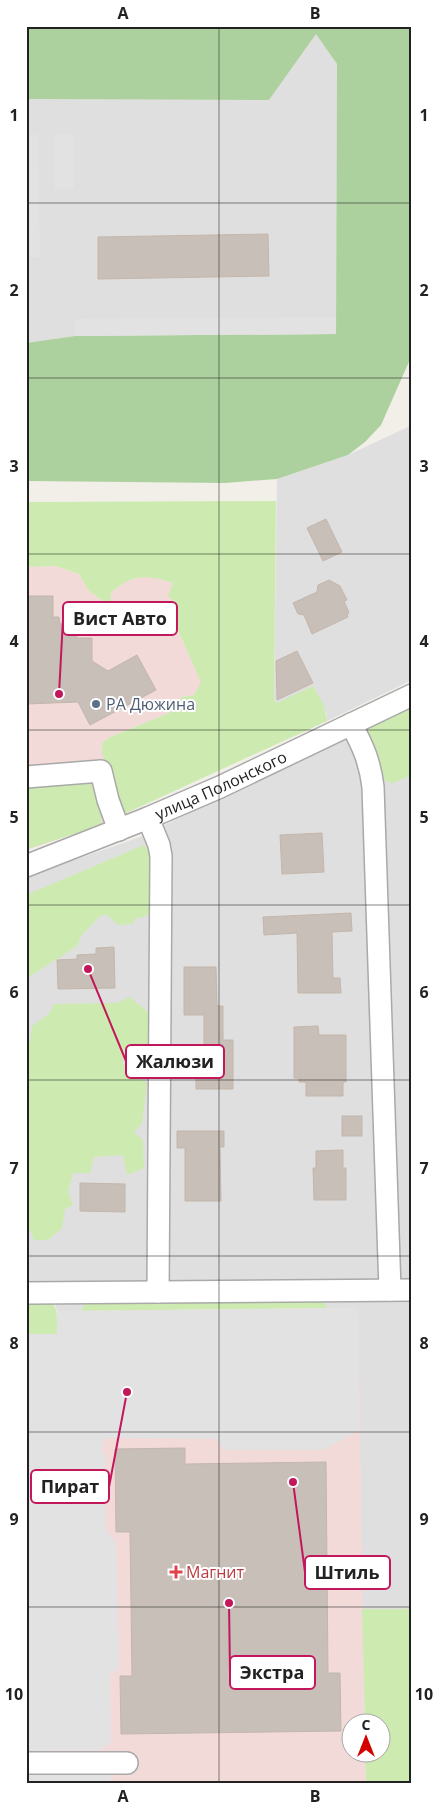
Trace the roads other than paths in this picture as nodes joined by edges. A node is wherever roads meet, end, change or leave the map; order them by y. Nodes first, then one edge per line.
1 (412, 695) edge
2 (351, 724) junction
3 (26, 777) edge
4 (148, 818) junction
5 (119, 830) junction
6 (26, 866) edge
7 (390, 1290) junction
8 (412, 1290) edge
9 (158, 1292) junction
10 (26, 1293) edge
11 (26, 1763) edge
12 (127, 1763) dead end

1 - 2 street, улица Полонского
2 - 4 street, улица Полонского
2 - 7 street
3 - 5 street
4 - 5 street, улица Полонского
4 - 9 street
5 - 6 street, улица Полонского
7 - 8 street
7 - 9 street
9 - 10 street
11 - 12 street

